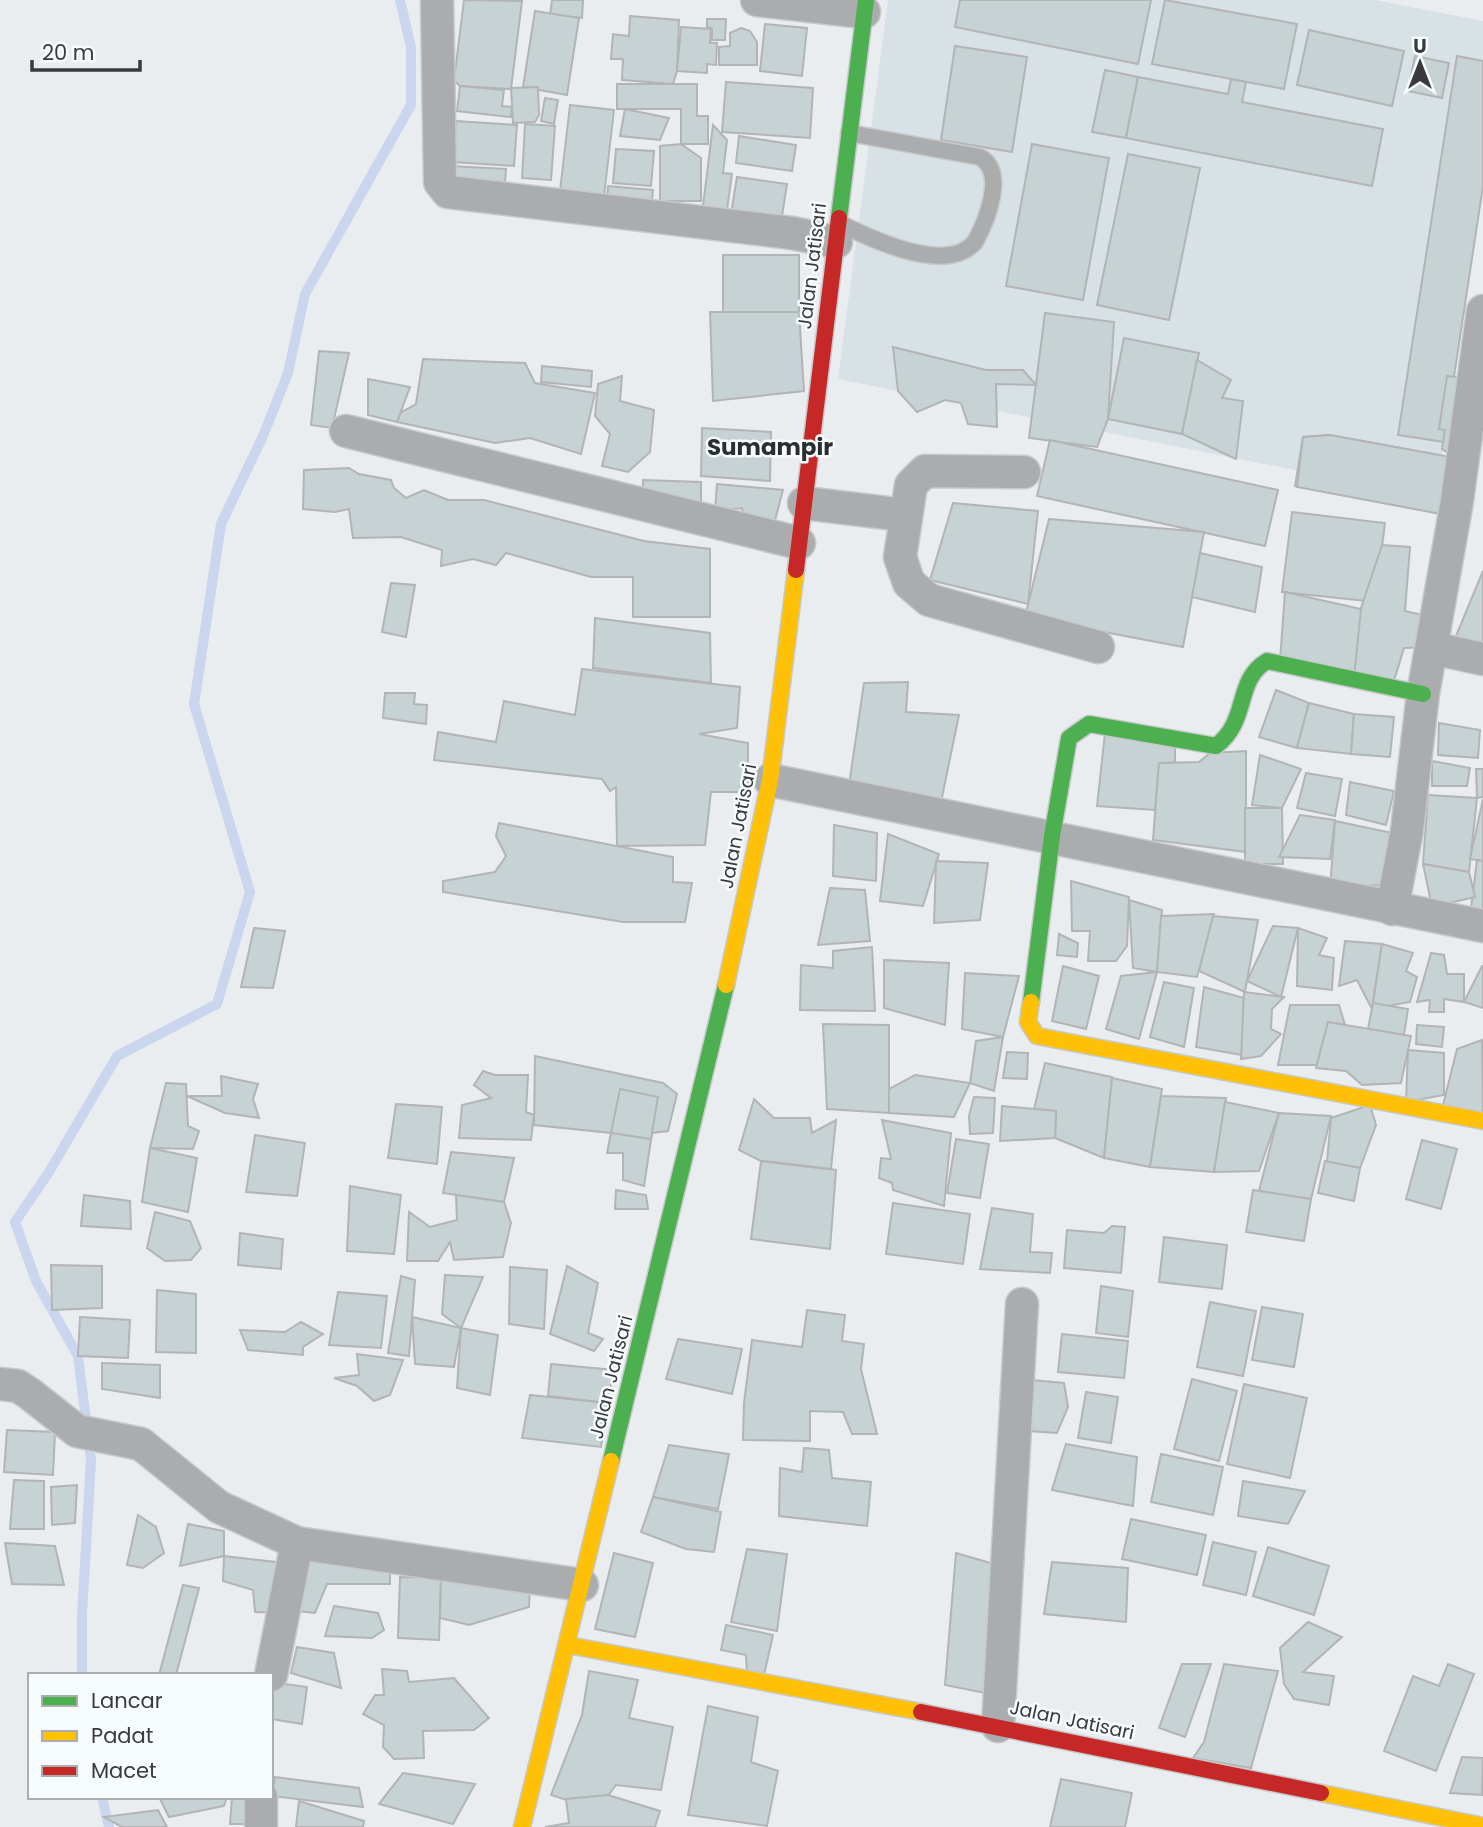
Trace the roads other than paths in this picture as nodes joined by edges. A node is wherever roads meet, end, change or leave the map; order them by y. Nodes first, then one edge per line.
1 (437, 0) edge
2 (757, 0) edge
3 (865, 6) edge
4 (849, 133) junction
5 (837, 232) junction
6 (1483, 316) edge
7 (346, 431) dead end
8 (1024, 472) dead end
9 (804, 503) junction
10 (1470, 503) edge
11 (904, 515) junction
12 (799, 543) junction
13 (1098, 647) dead end
14 (1432, 648) junction
15 (1483, 659) edge
16 (1423, 694) junction
17 (770, 780) junction
18 (1052, 836) junction
19 (1392, 909) junction
20 (1483, 926) edge
21 (1483, 1121) edge
22 (1022, 1304) dead end
23 (0, 1384) edge
24 (297, 1543) junction
25 (582, 1585) junction
26 (568, 1645) junction
27 (271, 1673) edge
28 (998, 1726) junction
29 (261, 1799) edge
30 (1483, 1826) edge
31 (261, 1827) edge
32 (522, 1827) edge

1 - 5 street
2 - 3 street
3 - 4 street, Jalan Jatisari
4 - 5 street, Jalan Jatisari
4 - 5 lane
5 - 9 street, Jalan Jatisari
6 - 10 street
7 - 12 street
8 - 11 street
9 - 11 street
9 - 12 street, Jalan Jatisari
10 - 14 street
11 - 13 street
12 - 17 street, Jalan Jatisari
14 - 15 street
14 - 16 street
16 - 18 street
16 - 19 street
17 - 18 street
17 - 25 street, Jalan Jatisari
18 - 19 street
18 - 21 street
19 - 20 street
22 - 28 street
23 - 24 street
24 - 25 street
24 - 27 street
25 - 26 street, Jalan Jatisari
26 - 28 street, Jalan Jatisari
26 - 32 street, Jalan Jatisari
28 - 30 street, Jalan Jatisari
29 - 31 street

